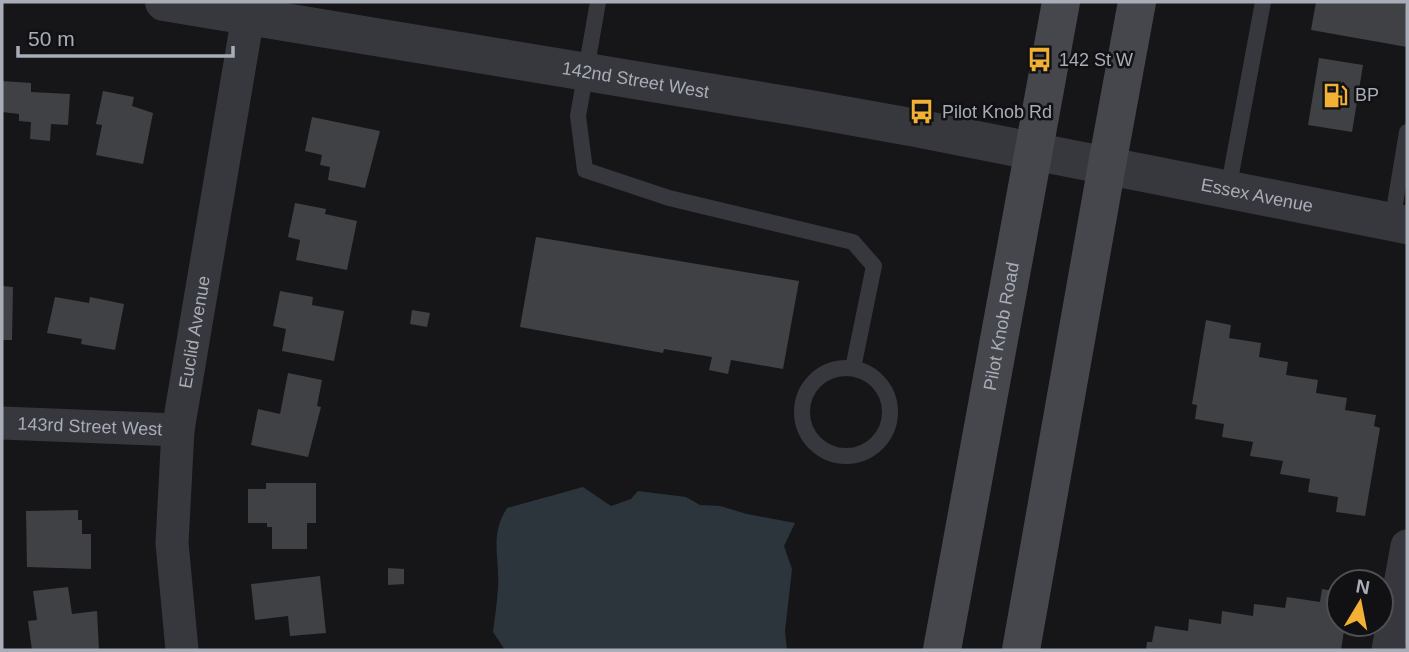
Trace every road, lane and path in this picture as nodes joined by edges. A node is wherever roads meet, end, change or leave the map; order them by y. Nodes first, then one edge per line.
1 (164, 2) edge
2 (598, 2) edge
3 (1061, 2) edge
4 (1137, 2) edge
5 (1264, 2) edge
6 (248, 9) edge
7 (585, 72) junction
8 (1407, 132) edge
9 (1035, 151) junction
10 (1107, 165) junction
11 (1228, 190) junction
12 (1400, 224) edge
13 (853, 368) junction
14 (2, 423) edge
15 (178, 430) junction
16 (1407, 552) edge
17 (182, 650) edge
18 (942, 650) edge
19 (1021, 650) edge
20 (1388, 650) edge

1 - 6 street, 142nd Street West
2 - 7 lane
3 - 9 main road, Pilot Knob Road
4 - 10 main road
5 - 11 lane
6 - 7 street, 142nd Street West
6 - 15 street, Euclid Avenue
7 - 9 street, 142nd Street West
7 - 13 lane
8 - 12 lane
9 - 10 street, 142nd Street West
9 - 18 main road, Pilot Knob Road
10 - 11 street, Essex Avenue
10 - 19 main road
11 - 12 street, Essex Avenue
13 - 13 lane
14 - 15 street, 143rd Street West
15 - 17 street, Euclid Avenue
16 - 20 street

